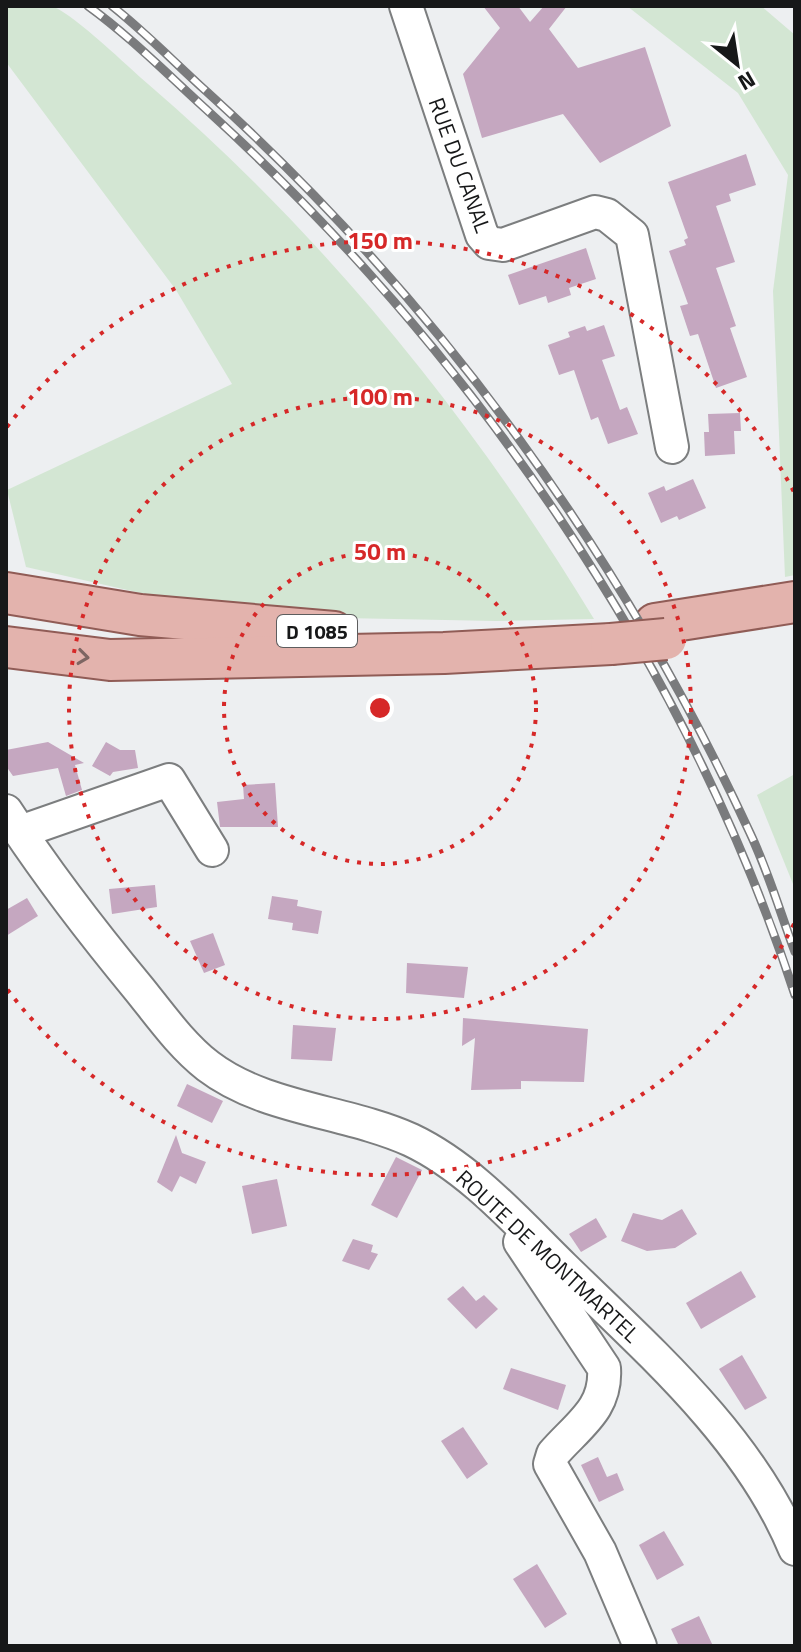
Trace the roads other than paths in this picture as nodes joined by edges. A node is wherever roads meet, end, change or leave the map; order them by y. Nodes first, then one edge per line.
1 (406, 6) edge
2 (672, 447) dead end
3 (13, 598) edge
4 (795, 602) edge
5 (795, 618) edge
6 (661, 631) junction
7 (606, 637) junction
8 (6, 647) edge
9 (444, 653) junction
10 (13, 821) edge
11 (212, 850) dead end
12 (511, 1217) junction
13 (795, 1549) edge
14 (640, 1646) edge

1 - 2 street, RUE DU CANAL
3 - 7 main road, D 1085
3 - 9 main road, D 1085
4 - 6 main road, D 1085
5 - 6 main road, D 1085
6 - 7 main road, D 1085, bridge
7 - 9 main road, D 1085
8 -> 9 main road
10 - 11 street
10 - 12 street, ROUTE DE MONTMARTEL
12 - 13 street, ROUTE DE MONTMARTEL
12 - 14 street

